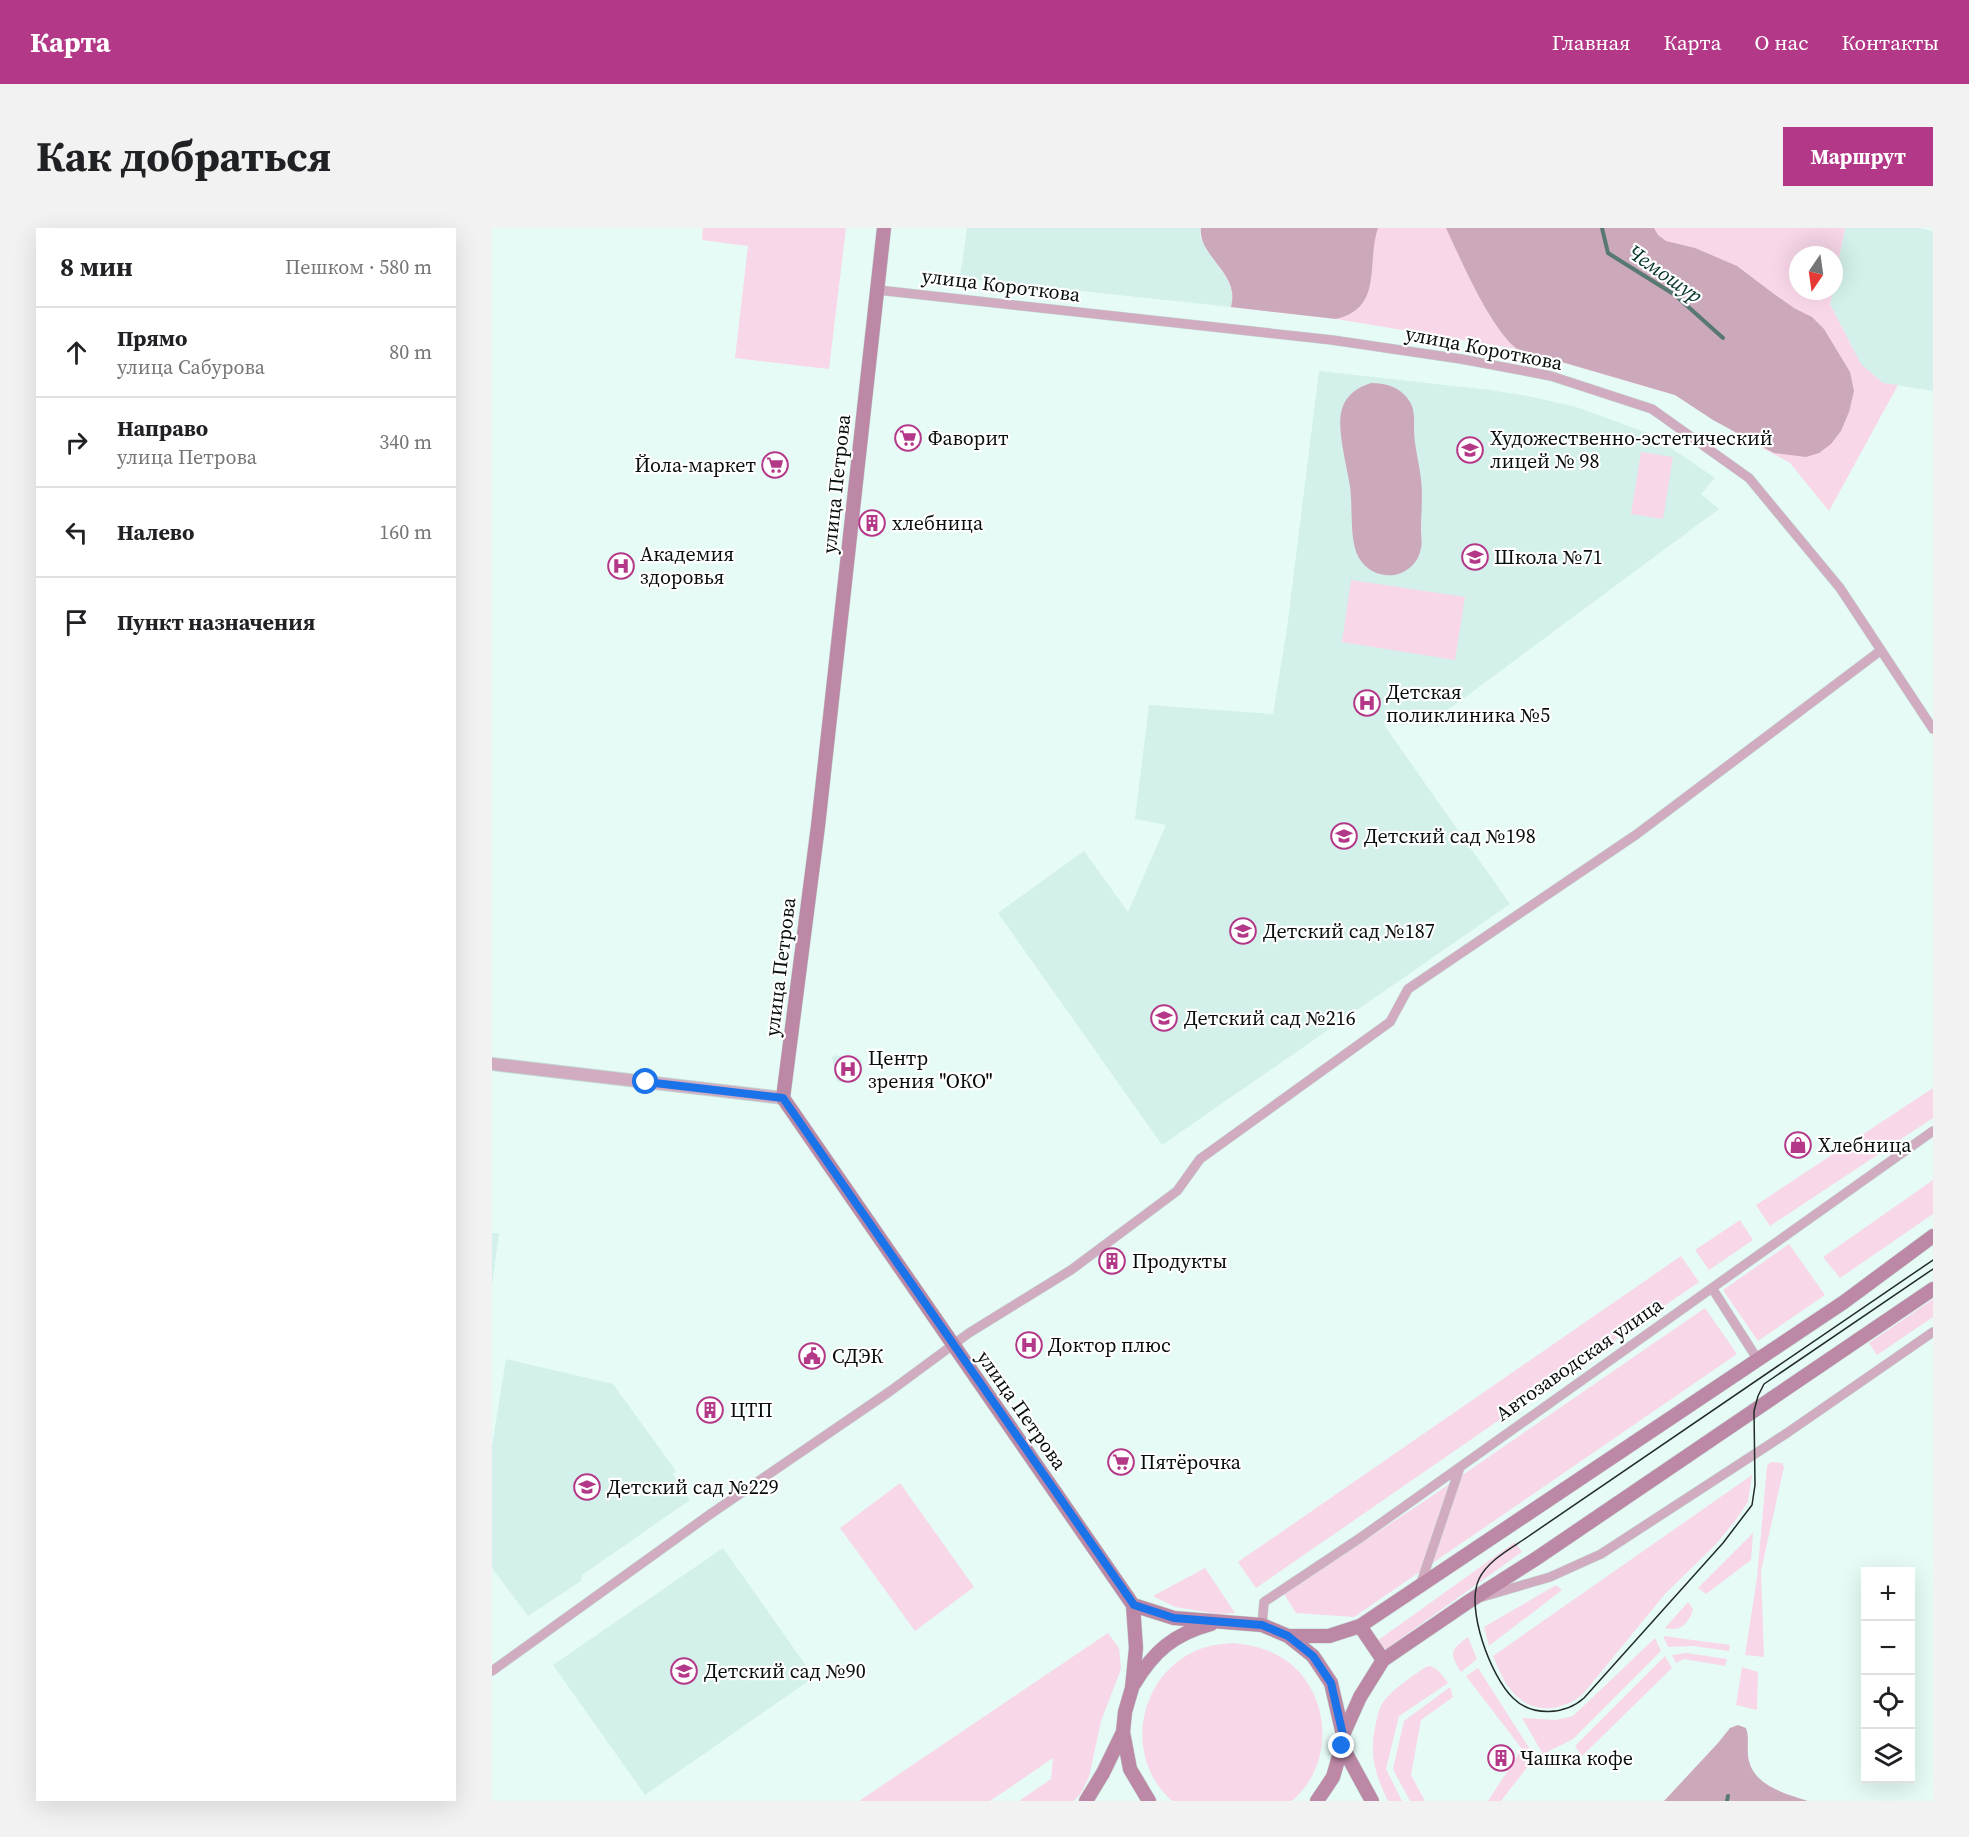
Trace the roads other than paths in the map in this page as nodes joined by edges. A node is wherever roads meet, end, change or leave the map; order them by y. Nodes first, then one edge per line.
1 (884, 228) edge
2 (878, 290) junction
3 (1880, 651) junction
4 (1933, 729) edge
5 (492, 1064) edge
6 (783, 1098) junction
7 (1933, 1131) edge
8 (1933, 1236) edge
9 (1712, 1288) junction
10 (1933, 1289) edge
11 (1933, 1332) edge
12 (954, 1345) junction
13 (1758, 1360) junction
14 (1460, 1467) junction
15 (1421, 1583) junction
16 (1468, 1602) junction
17 (1134, 1605) junction
18 (1220, 1622) junction
19 (1262, 1625) junction
20 (1360, 1626) junction
21 (1288, 1636) junction
22 (1383, 1660) junction
23 (492, 1671) edge
24 (1132, 1688) junction
25 (1123, 1732) junction
26 (1342, 1741) junction
27 (1086, 1801) edge
28 (1149, 1801) edge
29 (1317, 1801) edge
30 (1372, 1801) edge

1 - 2 main road, улица Петрова
2 - 3 street, улица Короткова
2 - 6 main road, улица Петрова
3 - 4 street, улица Короткова
3 - 12 street
5 - 6 street
6 - 12 main road, улица Петрова
7 - 9 street, Автозаводская улица
8 - 13 main road
9 - 13 street
9 - 14 street, Автозаводская улица
10 - 16 main road
11 - 16 street
12 - 17 main road, улица Петрова
12 - 23 street
13 - 15 main road
14 - 15 street
14 - 19 street, Автозаводская улица
15 - 20 main road
16 - 22 main road
17 - 18 main road
17 - 24 main road
18 - 19 main road
18 - 24 main road
19 - 21 main road
20 - 21 main road
20 - 22 main road
21 - 26 main road
22 - 26 main road
24 - 25 main road
25 - 27 main road
25 - 28 main road
26 - 29 main road
26 - 30 main road

